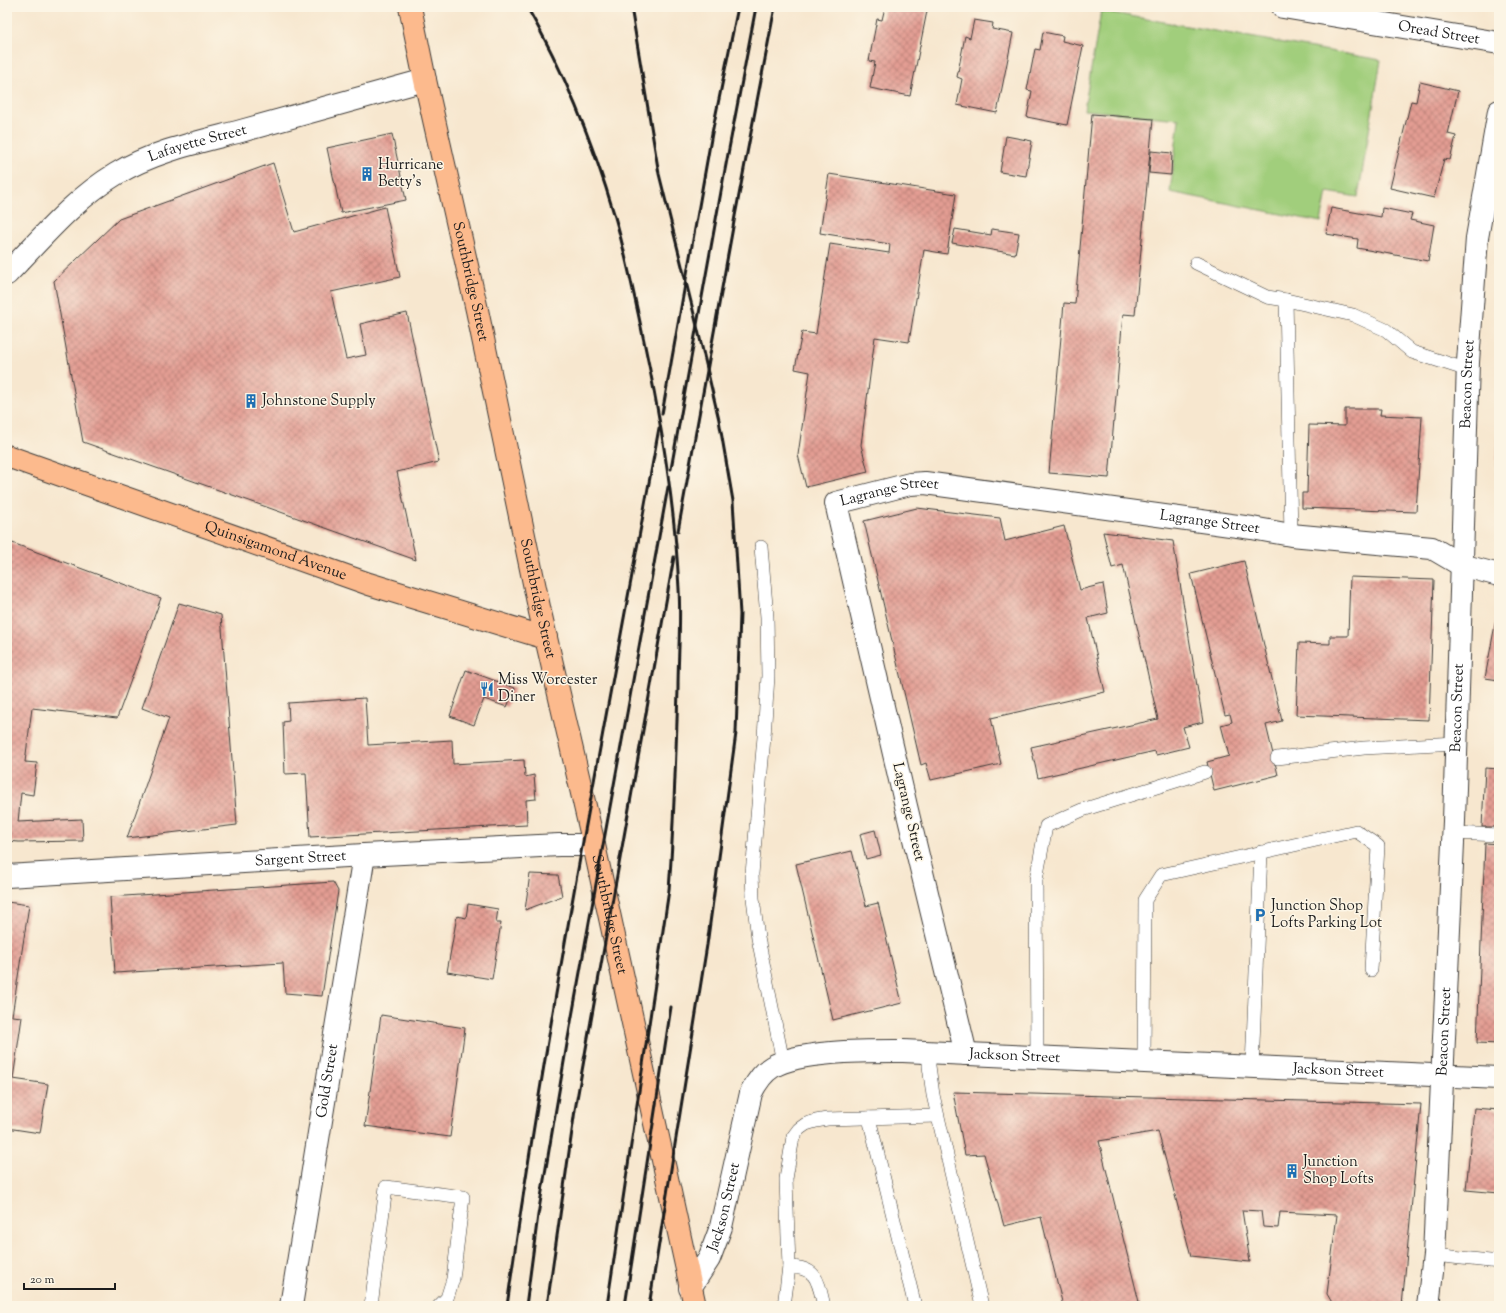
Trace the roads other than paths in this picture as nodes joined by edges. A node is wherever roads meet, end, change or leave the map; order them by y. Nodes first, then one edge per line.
1 (410, 7) edge
2 (1283, 7) edge
3 (1499, 43) edge
4 (425, 80) junction
5 (1499, 111) edge
6 (1196, 263) dead end
7 (7, 274) edge
8 (1286, 300) junction
9 (1468, 370) junction
10 (7, 456) edge
11 (1291, 535) junction
12 (761, 547) dead end
13 (1461, 565) junction
14 (1499, 575) edge
15 (546, 638) junction
16 (1456, 743) junction
17 (1277, 758) dead end
18 (1205, 772) dead end
19 (1454, 833) junction
20 (1499, 836) edge
21 (594, 845) junction
22 (1261, 852) junction
23 (364, 855) junction
24 (7, 876) edge
25 (1371, 970) dead end
26 (929, 1052) junction
27 (966, 1054) junction
28 (1037, 1057) junction
29 (783, 1062) junction
30 (1144, 1062) junction
31 (1252, 1067) junction
32 (1443, 1076) junction
33 (1499, 1078) edge
34 (937, 1116) junction
35 (869, 1118) junction
36 (1434, 1255) junction
37 (1499, 1262) edge
38 (789, 1267) junction
39 (693, 1297) edge
40 (291, 1306) edge
41 (371, 1306) edge
42 (439, 1306) edge
43 (784, 1306) edge
44 (824, 1306) edge
45 (915, 1306) edge
46 (982, 1306) edge
47 (1428, 1306) edge

1 - 4 main road, Southbridge Street
2 - 3 street, Oread Street
4 - 7 street, Lafayette Street
4 - 15 main road, Southbridge Street
5 - 9 street, Beacon Street
6 - 8 lane
8 - 9 lane
8 - 11 lane
9 - 13 street, Beacon Street
10 - 15 main road, Quinsigamond Avenue
11 - 13 street, Lagrange Street
11 - 27 street, Lagrange Street
12 - 29 lane
13 - 14 street, Lagrange Street
13 - 16 street, Beacon Street
15 - 21 main road, Southbridge Street
16 - 17 lane
16 - 19 street, Beacon Street
18 - 28 lane
19 - 20 lane
19 - 32 street, Beacon Street
21 - 23 street, Sargent Street
21 - 39 main road, Southbridge Street
22 - 25 lane
22 - 30 lane
22 - 31 lane
23 - 24 street, Sargent Street
23 - 40 street, Gold Street
26 - 27 street, Jackson Street
26 - 29 street, Jackson Street
26 - 34 lane
27 - 28 street, Jackson Street
28 - 30 street, Jackson Street
29 - 39 street, Jackson Street
30 - 31 street, Jackson Street
31 - 32 street, Jackson Street
32 - 33 street, Jackson Street
32 - 36 street, Beacon Street
34 - 35 lane
34 - 46 lane
35 - 38 lane
35 - 45 lane
36 - 37 lane
36 - 47 street, Beacon Street
38 - 43 lane
38 - 44 lane
41 - 42 lane

